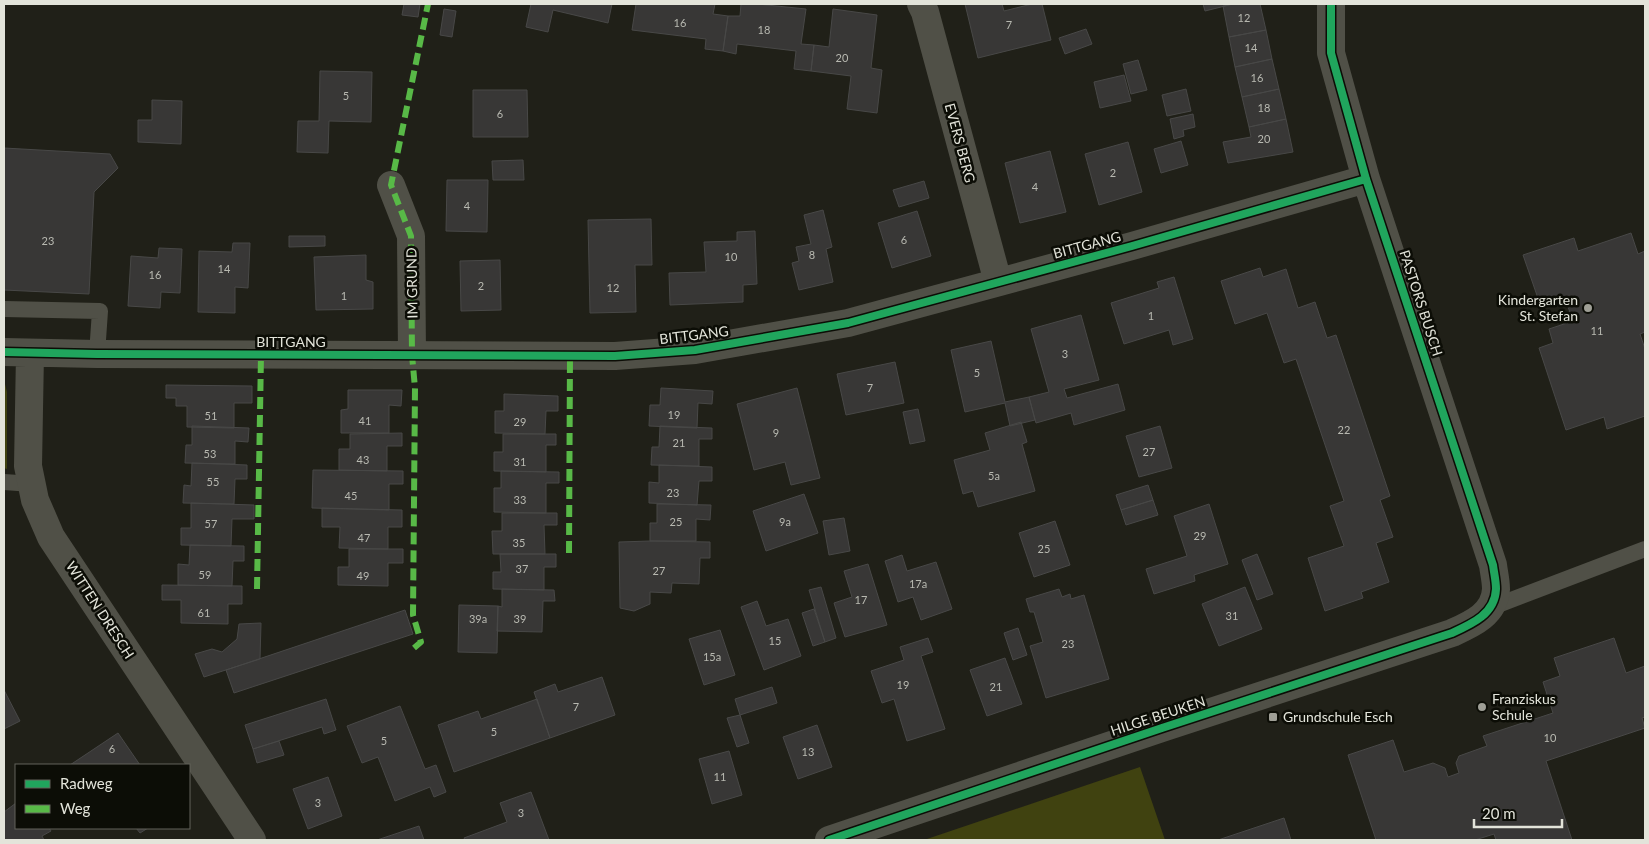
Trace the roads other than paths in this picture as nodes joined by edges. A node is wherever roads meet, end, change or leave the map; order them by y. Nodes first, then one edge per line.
1 (921, 4) edge
2 (1331, 4) edge
3 (1366, 179) junction
4 (391, 185) dead end
5 (998, 282) junction
6 (4, 309) edge
7 (17, 353) edge
8 (98, 354) junction
9 (412, 355) junction
10 (4, 482) edge
11 (32, 484) junction
12 (1645, 548) edge
13 (1490, 608) junction
14 (252, 840) edge
15 (829, 840) edge

1 - 5 street, EVERS BERG
2 - 3 street, PASTORS BUSCH
3 - 5 street, BITTGANG
3 - 13 street, PASTORS BUSCH
4 - 9 street, IM GRUND
5 - 9 street, BITTGANG
6 - 8 lane
7 - 8 street, BITTGANG
7 - 11 street, WITTEN DRESCH
8 - 9 street, BITTGANG
10 - 11 lane
11 - 14 street, WITTEN DRESCH
12 - 13 lane
13 - 15 street, HILGE BEUKEN

